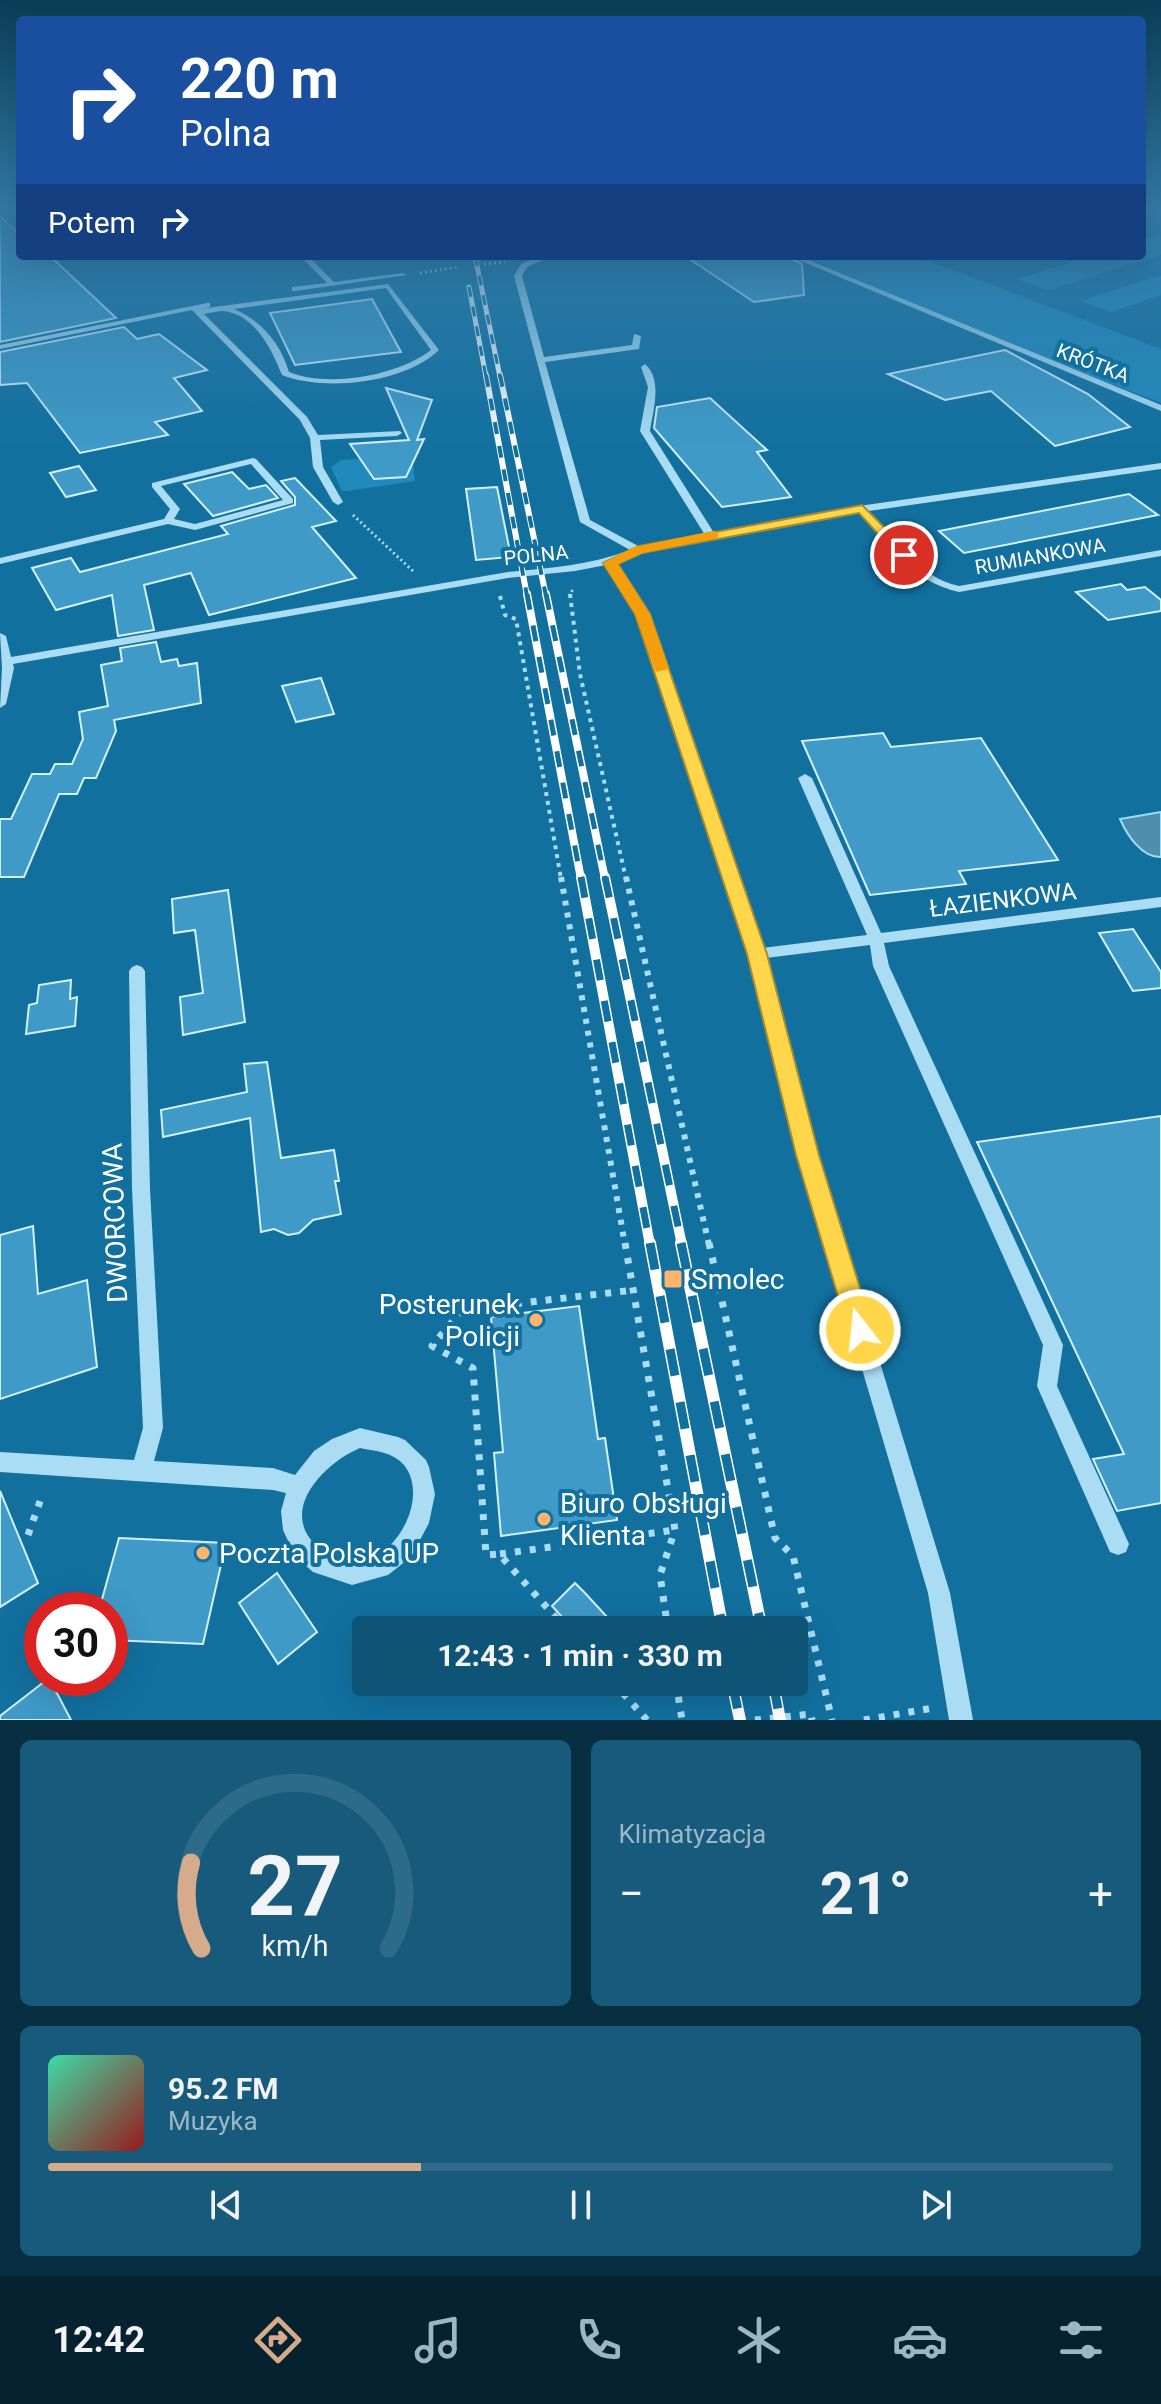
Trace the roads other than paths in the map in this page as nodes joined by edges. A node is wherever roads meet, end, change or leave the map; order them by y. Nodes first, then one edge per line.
1 (301, 288) edge
2 (372, 288) edge
3 (390, 288) edge
4 (522, 288) edge
5 (871, 288) edge
6 (224, 309) junction
7 (196, 310) junction
8 (637, 336) dead end
9 (0, 347) edge
10 (542, 360) junction
11 (645, 367) dead end
12 (1161, 408) edge
13 (379, 422) dead end
14 (397, 433) dead end
15 (380, 434) junction
16 (315, 438) junction
17 (1161, 466) edge
18 (338, 502) road end
19 (862, 509) junction
20 (168, 521) junction
21 (710, 535) junction
22 (639, 550) junction
23 (1161, 553) edge
24 (0, 561) edge
25 (610, 563) junction
26 (0, 636) edge
27 (7, 661) junction
28 (0, 704) edge
29 (805, 778) dead end
30 (1161, 902) edge
31 (876, 938) junction
32 (757, 954) junction
33 (137, 971) dead end
34 (0, 1462) edge
35 (141, 1471) junction
36 (298, 1486) junction
37 (1118, 1544) dead end
38 (959, 1712) edge

1 - 7 street
2 - 6 street
3 - 6 street
4 - 10 street
5 - 12 street, KRÓTKA
6 - 7 street
7 - 9 street
7 - 16 street
8 - 10 street
10 - 22 street
11 - 21 street
13 - 15 street
14 - 15 street
15 - 16 street
16 - 18 street
17 - 19 street, POLNA
19 - 21 street, POLNA
19 - 23 street, RUMIANKOWA
20 - 20 street
20 - 24 street
21 - 22 street, POLNA
22 - 25 street, POLNA
25 - 27 street, POLNA
25 - 32 street
26 - 27 street
27 - 28 street
29 - 31 street
30 - 31 street, ŁAZIENKOWA
31 - 32 street, ŁAZIENKOWA
31 - 37 street
32 - 38 street
33 - 35 street, DWORCOWA
34 - 35 street
35 - 36 street
36 - 36 street

